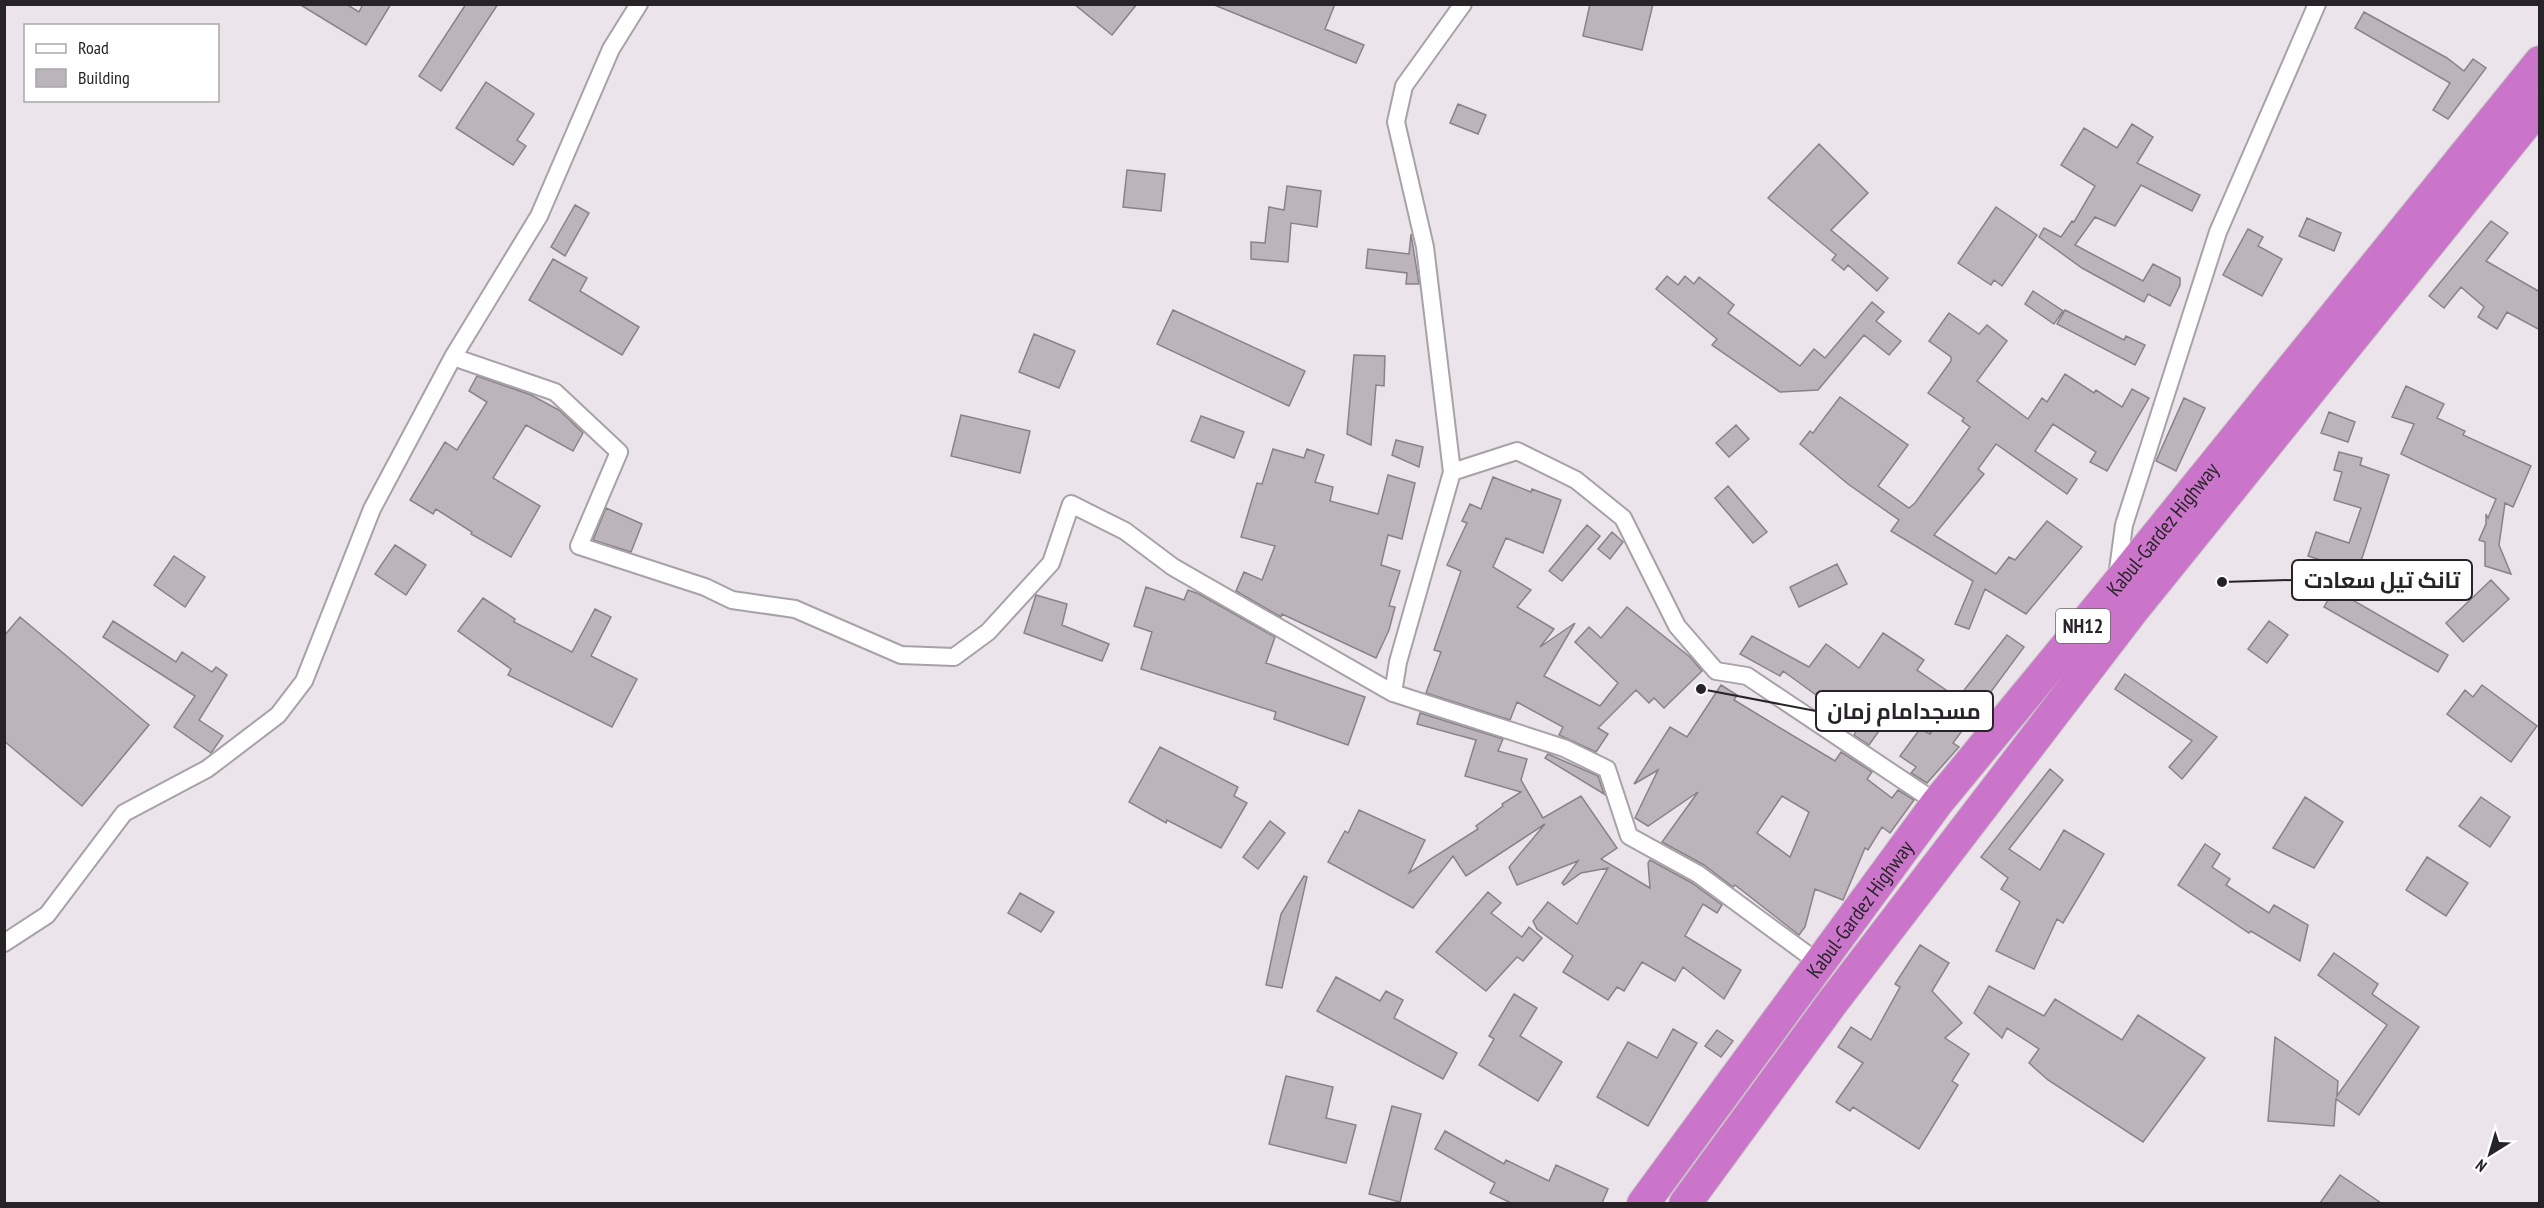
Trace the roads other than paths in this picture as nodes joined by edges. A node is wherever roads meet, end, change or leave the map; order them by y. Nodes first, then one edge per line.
1 (639, 4) edge
2 (1463, 4) edge
3 (2317, 4) edge
4 (2540, 62) edge
5 (2540, 106) edge
6 (453, 357) junction
7 (1452, 472) junction
8 (2115, 587) junction
9 (1393, 693) junction
10 (1936, 803) junction
11 (4, 944) edge
12 (1819, 963) junction
13 (1643, 1203) edge
14 (1685, 1203) edge

1 - 6 street
2 - 7 street
3 - 8 street
4 - 8 highway, Kabul-Gardez Highway / NH12
5 - 14 highway, Kabul-Gardez Highway / NH12
6 - 9 street
6 - 11 street
7 - 9 street
7 - 10 street
8 - 10 highway, Kabul-Gardez Highway / NH12
9 - 12 street
10 - 12 highway, Kabul-Gardez Highway / NH12
12 - 13 highway, Kabul-Gardez Highway / NH12

